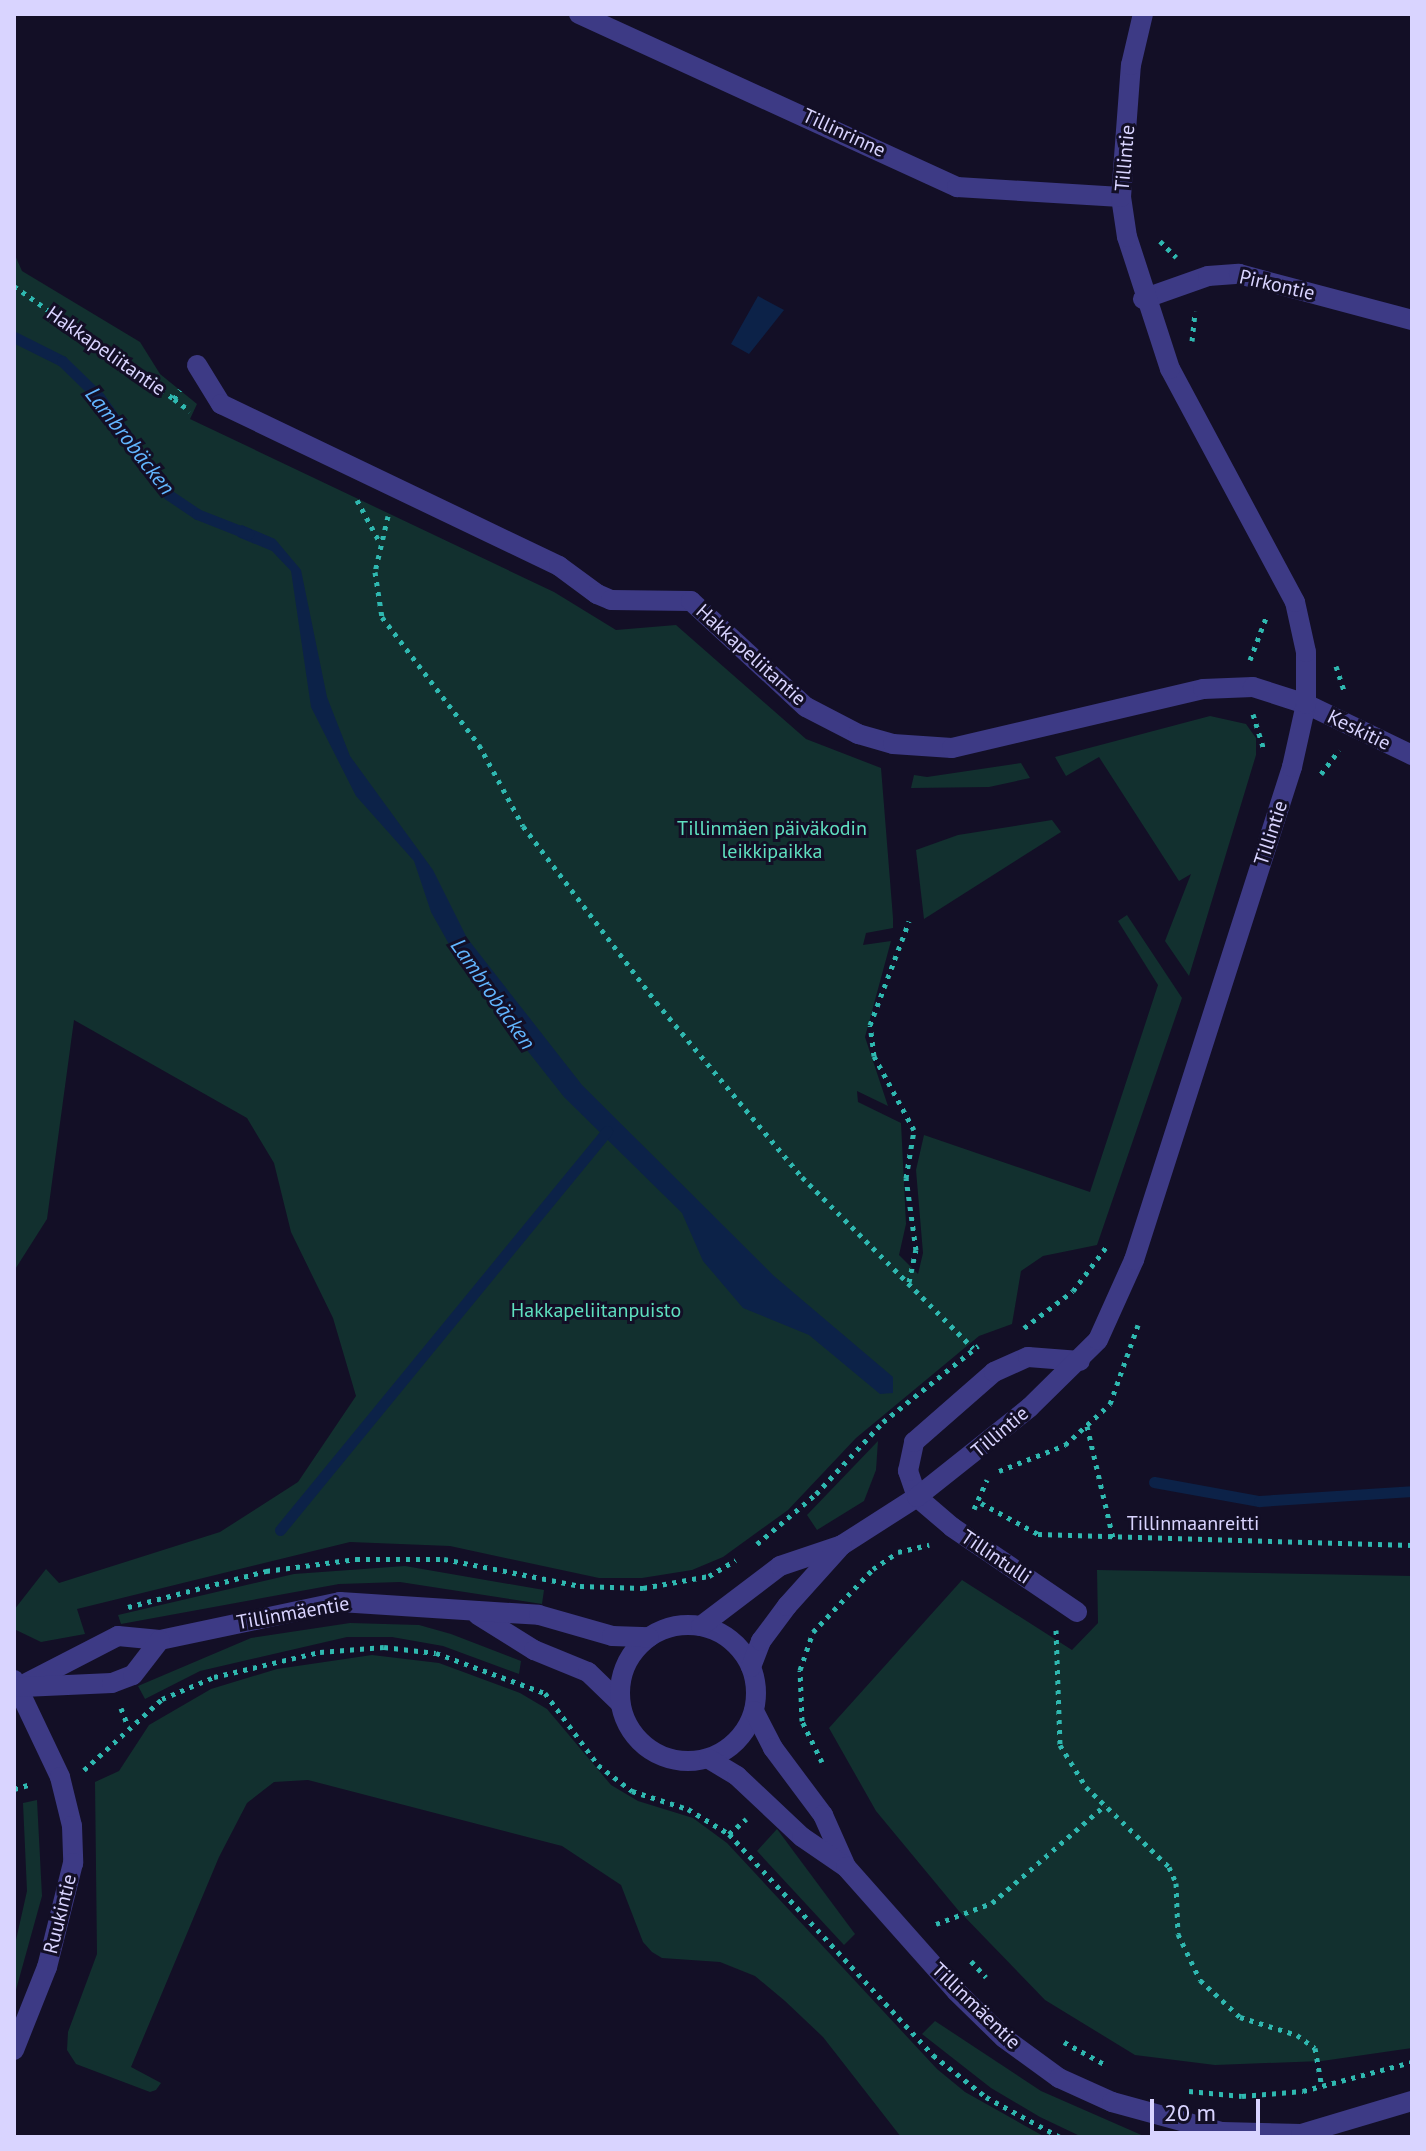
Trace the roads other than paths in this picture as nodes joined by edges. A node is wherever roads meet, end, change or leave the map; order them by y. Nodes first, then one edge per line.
1 (579, 14) edge
2 (1143, 14) edge
3 (1121, 197) junction
4 (1143, 299) junction
5 (1412, 320) edge
6 (197, 365) road end
7 (1306, 704) junction
8 (1412, 755) edge
9 (1080, 1361) junction
10 (917, 1497) junction
11 (842, 1545) junction
12 (1077, 1612) dead end
13 (475, 1614) junction
14 (701, 1626) junction
15 (649, 1637) junction
16 (160, 1640) junction
17 (751, 1667) junction
18 (16, 1684) edge
19 (619, 1702) junction
20 (754, 1711) junction
21 (709, 1759) junction
22 (846, 1867) junction
23 (14, 2050) edge
24 (1412, 2101) edge
25 (1223, 2134) edge
26 (1301, 2135) edge

1 - 3 street, Tillinrinne
2 - 3 street, Tillintie
3 - 4 street, Tillintie
4 - 5 street, Pirkontie
4 - 7 street, Tillintie
6 - 7 street, Hakkapeliitantie
7 - 8 street, Keskitie
7 - 9 street, Tillintie
9 - 10 street, Tillintie
9 - 10 street
10 - 11 street, Tillintie
10 - 12 street, Tillintulli
11 - 14 street, Tillintie
11 - 17 street, Tillintie
13 - 15 street, Tillinmäentie
13 - 16 street, Tillinmäentie
13 - 19 street, Tillinmäentie
14 - 15 street
14 - 17 street
15 - 19 street
16 - 18 street, Tillinmäentie
16 - 18 street
17 - 20 street
18 - 23 street, Ruukintie
19 - 21 street
20 - 21 street
20 - 22 street, Tillinmäentie
21 - 22 street, Tillinmäentie
22 - 25 street, Tillinmäentie
24 - 26 street, Tillinmäentie
25 - 26 street, Tillinmäentie

